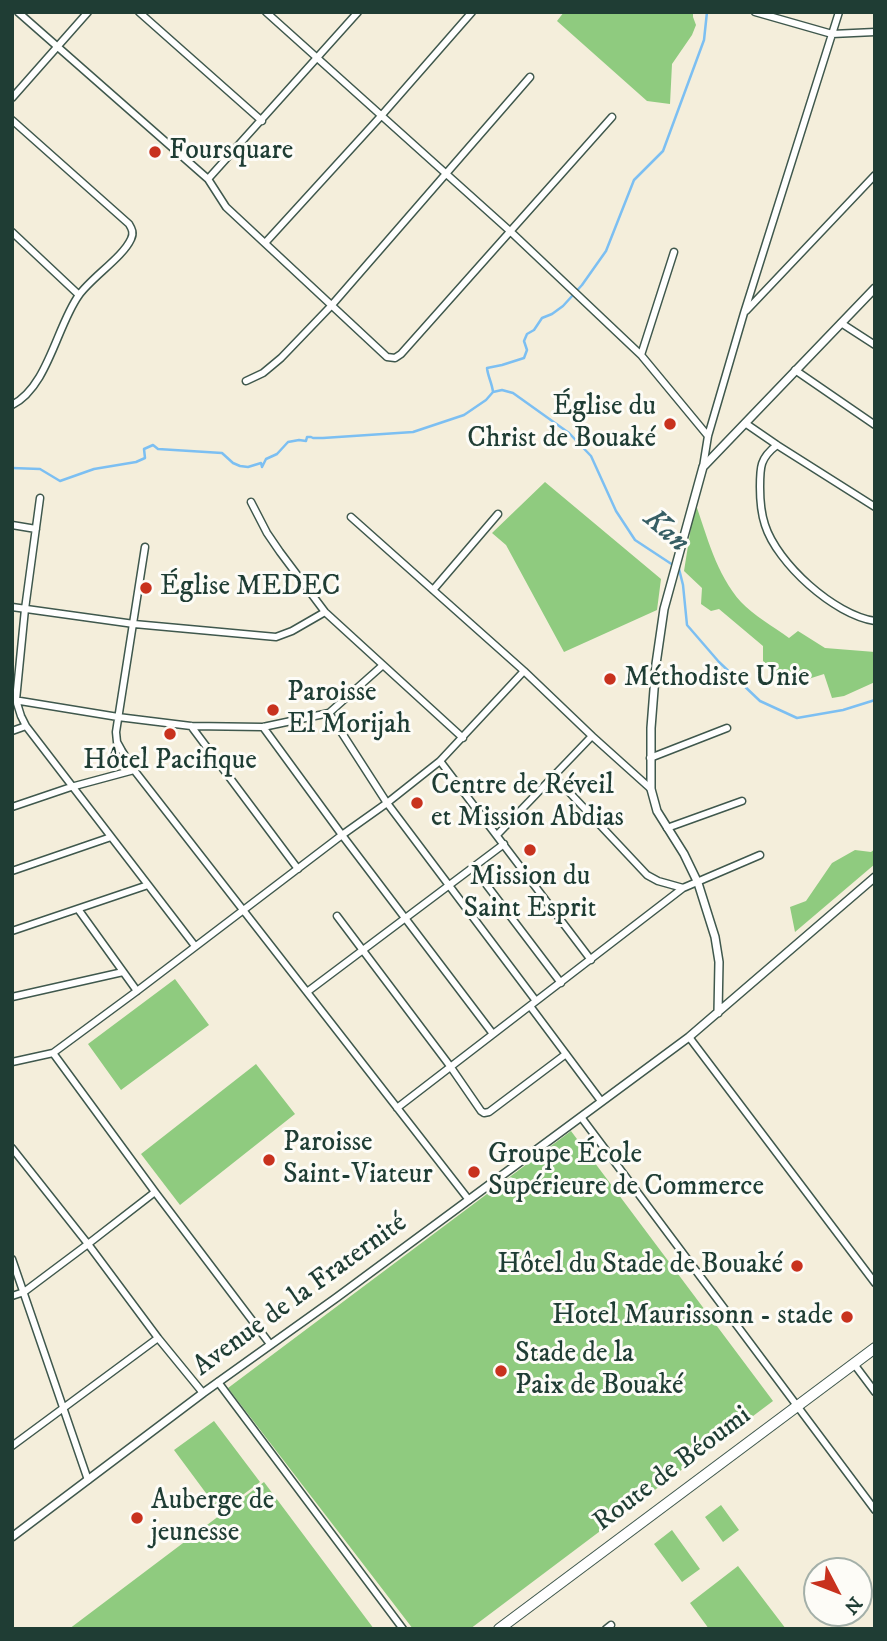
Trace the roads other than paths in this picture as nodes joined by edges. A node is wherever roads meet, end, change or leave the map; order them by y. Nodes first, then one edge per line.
1 (18, 12) edge
2 (88, 12) edge
3 (139, 12) edge
4 (266, 12) edge
5 (359, 12) edge
6 (471, 12) edge
7 (755, 12) edge
8 (839, 12) edge
9 (875, 32) edge
10 (832, 34) junction
11 (58, 47) junction
12 (317, 58) junction
13 (530, 77) dead end
14 (12, 98) edge
15 (382, 116) junction
16 (612, 117) dead end
17 (12, 120) edge
18 (262, 121) junction
19 (446, 173) junction
20 (875, 175) edge
21 (208, 178) junction
22 (12, 232) edge
23 (511, 232) junction
24 (265, 243) junction
25 (674, 252) dead end
26 (875, 288) edge
27 (79, 295) junction
28 (331, 306) junction
29 (744, 313) junction
30 (841, 323) junction
31 (875, 345) edge
32 (641, 355) junction
33 (795, 370) junction
34 (246, 381) dead end
35 (12, 405) edge
36 (745, 423) junction
37 (875, 425) edge
38 (708, 436) junction
39 (777, 445) junction
40 (703, 467) junction
41 (40, 498) dead end
42 (251, 502) dead end
43 (875, 507) edge
44 (498, 514) dead end
45 (351, 517) dead end
46 (12, 525) edge
47 (36, 529) junction
48 (145, 547) dead end
49 (433, 590) junction
50 (12, 607) edge
51 (25, 609) junction
52 (325, 612) junction
53 (875, 621) edge
54 (134, 624) junction
55 (383, 665) junction
56 (524, 671) junction
57 (14, 700) edge
58 (329, 713) junction
59 (118, 717) junction
60 (26, 726) junction
61 (191, 726) junction
62 (263, 727) junction
63 (727, 728) dead end
64 (12, 731) edge
65 (592, 736) junction
66 (463, 738) junction
67 (650, 758) junction
68 (440, 761) junction
69 (134, 769) junction
70 (554, 776) junction
71 (71, 787) junction
72 (651, 789) junction
73 (742, 801) dead end
74 (387, 803) junction
75 (12, 807) edge
76 (667, 828) junction
77 (342, 835) junction
78 (497, 835) junction
79 (111, 837) junction
80 (504, 844) junction
81 (760, 855) dead end
82 (473, 867) junction
83 (298, 869) junction
84 (12, 871) edge
85 (875, 877) edge
86 (698, 883) junction
87 (148, 885) junction
88 (449, 885) junction
89 (684, 888) junction
90 (78, 909) junction
91 (243, 911) junction
92 (337, 916) dead end
93 (405, 918) junction
94 (12, 931) edge
95 (195, 946) junction
96 (362, 949) junction
97 (591, 960) junction
98 (123, 972) junction
99 (561, 983) junction
100 (138, 992) junction
101 (307, 992) junction
102 (12, 998) edge
103 (536, 1001) junction
104 (530, 1006) junction
105 (718, 1013) junction
106 (492, 1034) junction
107 (689, 1037) junction
108 (53, 1053) junction
109 (566, 1054) junction
110 (12, 1062) edge
111 (450, 1066) junction
112 (601, 1101) junction
113 (397, 1108) junction
114 (581, 1117) junction
115 (12, 1148) edge
116 (15, 1157) edge
117 (155, 1192) junction
118 (470, 1200) junction
119 (88, 1244) junction
120 (12, 1259) edge
121 (875, 1283) edge
122 (24, 1292) junction
123 (12, 1296) edge
124 (158, 1338) junction
125 (270, 1344) junction
126 (875, 1348) edge
127 (854, 1364) junction
128 (218, 1382) junction
129 (875, 1392) edge
130 (203, 1393) junction
131 (797, 1406) junction
132 (62, 1409) junction
133 (12, 1445) edge
134 (88, 1480) junction
135 (875, 1510) edge
136 (12, 1537) edge
137 (403, 1629) edge
138 (499, 1629) edge

1 - 11 street
2 - 11 street
3 - 18 street
4 - 12 street
5 - 12 street
6 - 15 street
7 - 10 street
8 - 10 street
9 - 10 street
10 - 29 street
11 - 14 street
11 - 21 street
12 - 15 street
12 - 18 street
13 - 19 street
15 - 19 street
15 - 24 street
16 - 23 street
17 - 27 street
18 - 21 street
19 - 23 street
19 - 28 street
20 - 29 street
21 - 24 street
22 - 27 street
23 - 28 street
23 - 32 street
24 - 28 street
25 - 32 street
26 - 30 street
27 - 35 street
28 - 34 street
29 - 38 street
30 - 31 street
30 - 33 street
32 - 38 street
33 - 36 street
33 - 37 street
36 - 39 street
36 - 40 street
38 - 40 street
39 - 43 street
39 - 53 street
40 - 67 street
41 - 47 street
42 - 52 street
44 - 49 street
45 - 49 street
46 - 47 street
47 - 51 street
48 - 54 street
49 - 56 street
50 - 51 street
51 - 54 street
51 - 57 street
52 - 54 street
52 - 55 street
54 - 59 street
55 - 58 street
55 - 66 street
56 - 65 street
56 - 66 street
57 - 59 street
57 - 60 street
58 - 62 street
58 - 74 street
59 - 61 street
59 - 69 street
60 - 64 street
60 - 71 street
61 - 62 street
61 - 83 street
62 - 77 street
63 - 67 street
65 - 70 street
65 - 72 street
66 - 68 street
67 - 72 street
68 - 74 street
68 - 78 street
69 - 71 street
69 - 91 street
70 - 78 street
70 - 89 street
71 - 75 street
71 - 79 street
72 - 76 street
73 - 76 street
74 - 77 street
74 - 88 street
76 - 86 street
77 - 83 street
77 - 93 street
78 - 80 street
79 - 84 street
79 - 87 street
80 - 82 street
80 - 97 street
81 - 86 street
82 - 88 street
82 - 99 street
83 - 91 street
85 - 105 street, Avenue de la Fraternité
86 - 89 street
86 - 105 street
87 - 90 street
87 - 95 street
88 - 93 street
88 - 103 street
89 - 97 street
90 - 94 street
90 - 98 street
91 - 95 street
91 - 101 street
92 - 96 street
93 - 96 street
93 - 106 street
95 - 100 street
96 - 101 street
96 - 111 street
97 - 99 street
98 - 100 street
98 - 102 street
99 - 103 street
100 - 108 street
101 - 113 street
103 - 104 street
104 - 106 street
104 - 109 street
105 - 107 street, Avenue de la Fraternité
106 - 111 street
107 - 112 street, Avenue de la Fraternité
107 - 121 street
108 - 110 street
108 - 117 street
109 - 111 street
109 - 112 street
111 - 113 street
112 - 114 street, Avenue de la Fraternité
113 - 118 street
114 - 118 street, Avenue de la Fraternité
114 - 131 street
115 - 116 street
116 - 119 street
117 - 119 street
117 - 125 street
118 - 125 street, Avenue de la Fraternité
119 - 122 street
119 - 124 street
120 - 122 street
122 - 123 street
122 - 132 street
124 - 130 street
124 - 132 street
125 - 128 street, Avenue de la Fraternité
126 - 127 main road, Route de Béoumi
127 - 129 street
127 - 131 main road, Route de Béoumi
128 - 130 street, Avenue de la Fraternité
128 - 137 street
130 - 134 street, Avenue de la Fraternité
131 - 135 street
131 - 138 main road, Route de Béoumi
132 - 133 street
132 - 134 street
134 - 136 street, Avenue de la Fraternité

